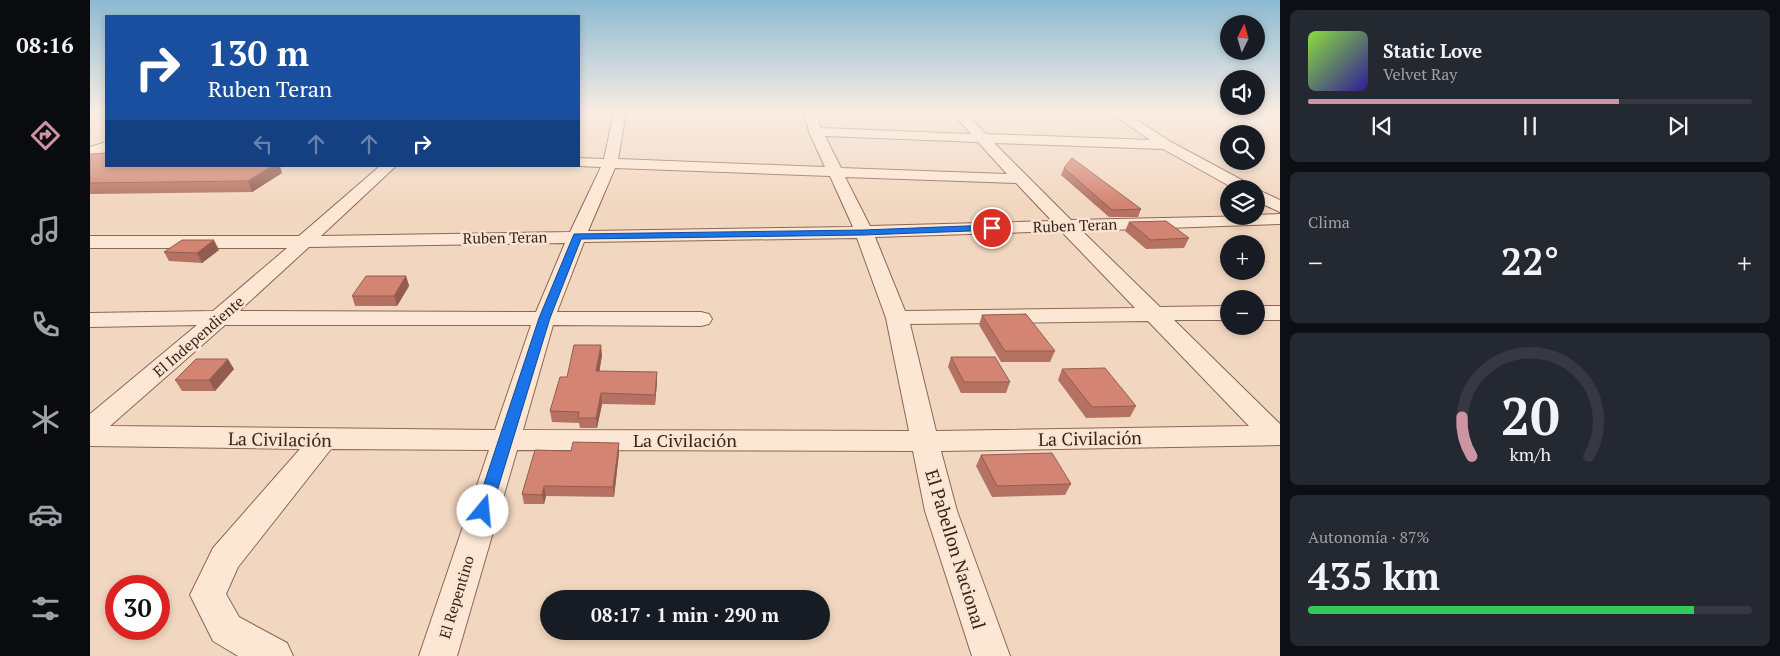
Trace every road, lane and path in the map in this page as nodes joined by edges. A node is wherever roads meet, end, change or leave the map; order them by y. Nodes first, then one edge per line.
1 (614, 143) edge
2 (821, 143) edge
3 (985, 143) edge
4 (1103, 143) edge
5 (1162, 143) edge
6 (1166, 145) junction
7 (105, 148) edge
8 (90, 153) edge
9 (105, 153) edge
10 (90, 159) edge
11 (580, 162) edge
12 (610, 163) junction
13 (388, 167) edge
14 (835, 172) junction
15 (1020, 178) junction
16 (1230, 180) edge
17 (1265, 199) edge
18 (1280, 207) edge
19 (1280, 219) edge
20 (1066, 225) junction
21 (864, 232) junction
22 (577, 236) junction
23 (90, 242) edge
24 (304, 242) junction
25 (1152, 313) junction
26 (1220, 313) edge
27 (1265, 313) edge
28 (1280, 313) edge
29 (219, 318) junction
30 (544, 318) junction
31 (897, 318) junction
32 (701, 319) dead end
33 (90, 320) edge
34 (90, 428) edge
35 (1277, 435) edge
36 (90, 436) edge
37 (324, 439) junction
38 (506, 439) junction
39 (924, 441) junction
40 (274, 656) edge
41 (438, 656) edge
42 (991, 656) edge

1 - 12 street, El Repentino
2 - 14 street, El Pabellon Nacional
3 - 15 street
4 - 6 street
5 - 6 street
6 - 16 street
7 - 8 main road
9 - 10 main road
11 - 12 street
12 - 14 street
12 - 22 street, El Repentino
13 - 24 street, El Independiente
14 - 15 street
14 - 21 street, El Pabellon Nacional
15 - 20 street
17 - 18 street
19 - 20 street, Ruben Teran
20 - 21 street, Ruben Teran
20 - 25 street
21 - 22 street, Ruben Teran
21 - 31 street, El Pabellon Nacional
22 - 24 street, Ruben Teran
22 - 30 street, El Repentino
23 - 24 street, Ruben Teran
24 - 29 street, El Independiente
25 - 26 street
25 - 31 street
25 - 35 street
27 - 28 street
29 - 30 street
29 - 33 street
29 - 34 street, El Independiente
30 - 32 street
30 - 38 street, El Repentino
31 - 39 street, El Pabellon Nacional
35 - 39 street, La Civilación
36 - 37 street, La Civilación
37 - 38 street, La Civilación
37 - 40 street
38 - 39 street, La Civilación
38 - 41 street, El Repentino
39 - 42 street, El Pabellon Nacional

